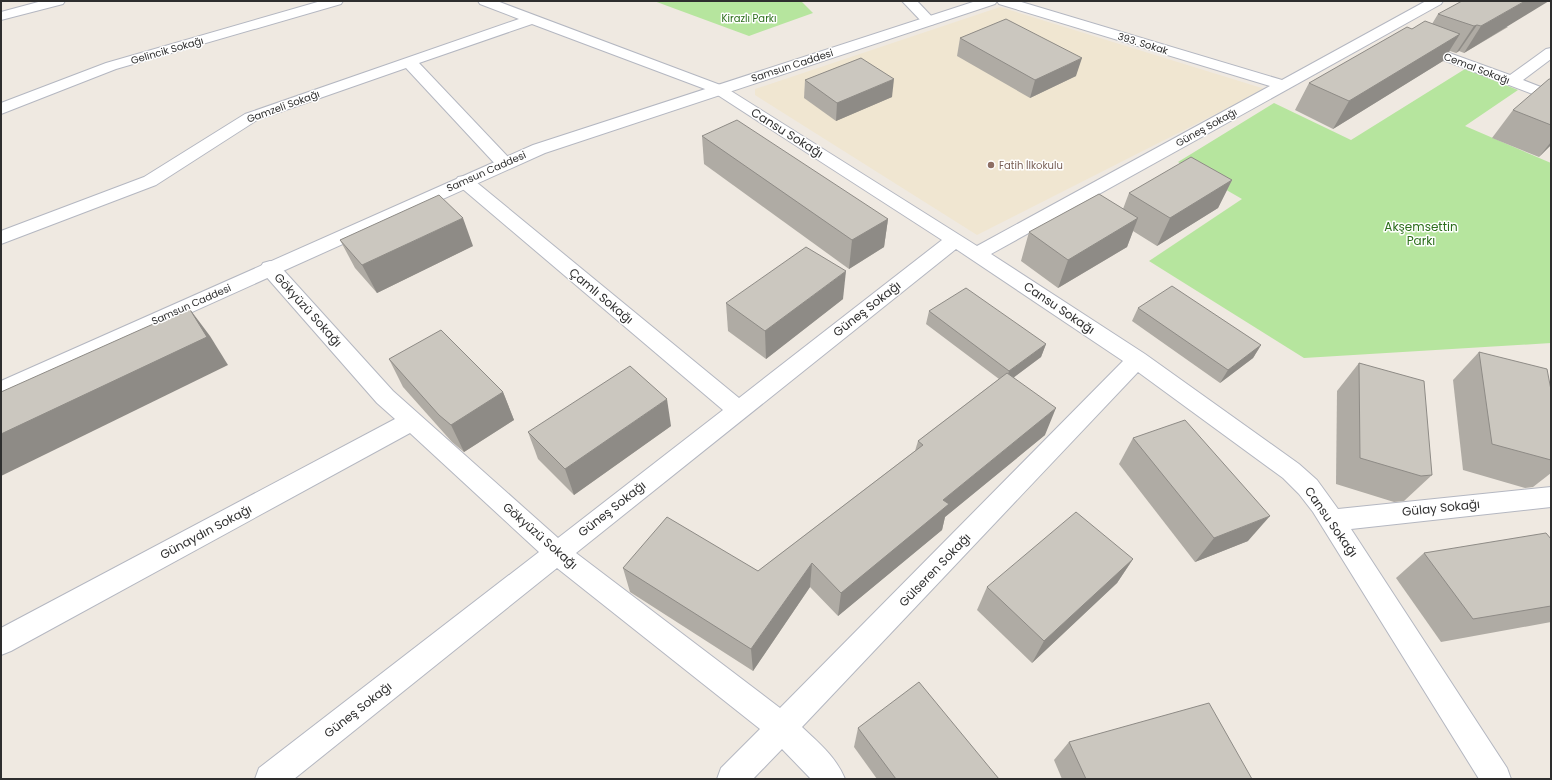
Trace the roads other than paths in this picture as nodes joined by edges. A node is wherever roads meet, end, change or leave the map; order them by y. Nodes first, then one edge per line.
1 (58, 1) edge
2 (336, 1) edge
3 (486, 1) edge
4 (909, 1) edge
5 (990, 1) edge
6 (1004, 1) edge
7 (1436, 1) edge
8 (1, 16) edge
9 (532, 19) junction
10 (929, 21) junction
11 (1381, 31) junction
12 (1551, 52) edge
13 (409, 62) junction
14 (1512, 81) junction
15 (1283, 85) junction
16 (718, 89) junction
17 (1551, 96) edge
18 (1, 109) edge
19 (504, 163) junction
20 (464, 181) junction
21 (1, 238) edge
22 (955, 240) junction
23 (977, 254) junction
24 (270, 268) junction
25 (1137, 360) junction
26 (1, 390) edge
27 (738, 410) junction
28 (412, 421) junction
29 (1551, 497) edge
30 (1332, 520) junction
31 (557, 553) junction
32 (1, 642) edge
33 (782, 728) junction
34 (270, 779) edge
35 (732, 779) edge
36 (830, 779) edge
37 (1496, 779) edge

1 - 8 street
2 - 18 street, Gelincik Sokağı
3 - 9 street, Cansu Sokağı
4 - 10 street
5 - 10 street, Samsun Caddesi
6 - 15 street, 393. Sokak
7 - 11 street, Güneş Sokağı
9 - 13 street, Gamzeli Sokağı
9 - 16 street, Cansu Sokağı
10 - 16 street, Samsun Caddesi
11 - 14 street, Cemal Sokağı
11 - 15 street, Güneş Sokağı
12 - 14 street
13 - 19 street
13 - 21 street, Gamzeli Sokağı
14 - 17 street, Cemal Sokağı
15 - 23 street, Güneş Sokağı
16 - 19 street, Samsun Caddesi
16 - 22 street, Cansu Sokağı
19 - 20 street, Samsun Caddesi
20 - 24 street, Samsun Caddesi
20 - 27 street, Çamlı Sokağı
22 - 23 street, Cansu Sokağı
22 - 27 street, Güneş Sokağı
23 - 25 street, Cansu Sokağı
24 - 26 street, Samsun Caddesi
24 - 28 street, Gökyüzü Sokağı
25 - 30 street, Cansu Sokağı
25 - 33 street, Gülseren Sokağı
27 - 31 street, Güneş Sokağı
28 - 31 street, Gökyüzü Sokağı
28 - 32 street, Günaydın Sokağı
29 - 30 street, Gülay Sokağı
30 - 37 street, Cansu Sokağı
31 - 33 street, Gökyüzü Sokağı
31 - 34 street, Güneş Sokağı
33 - 35 street, Gülseren Sokağı
33 - 36 street, Gökyüzü Sokağı

